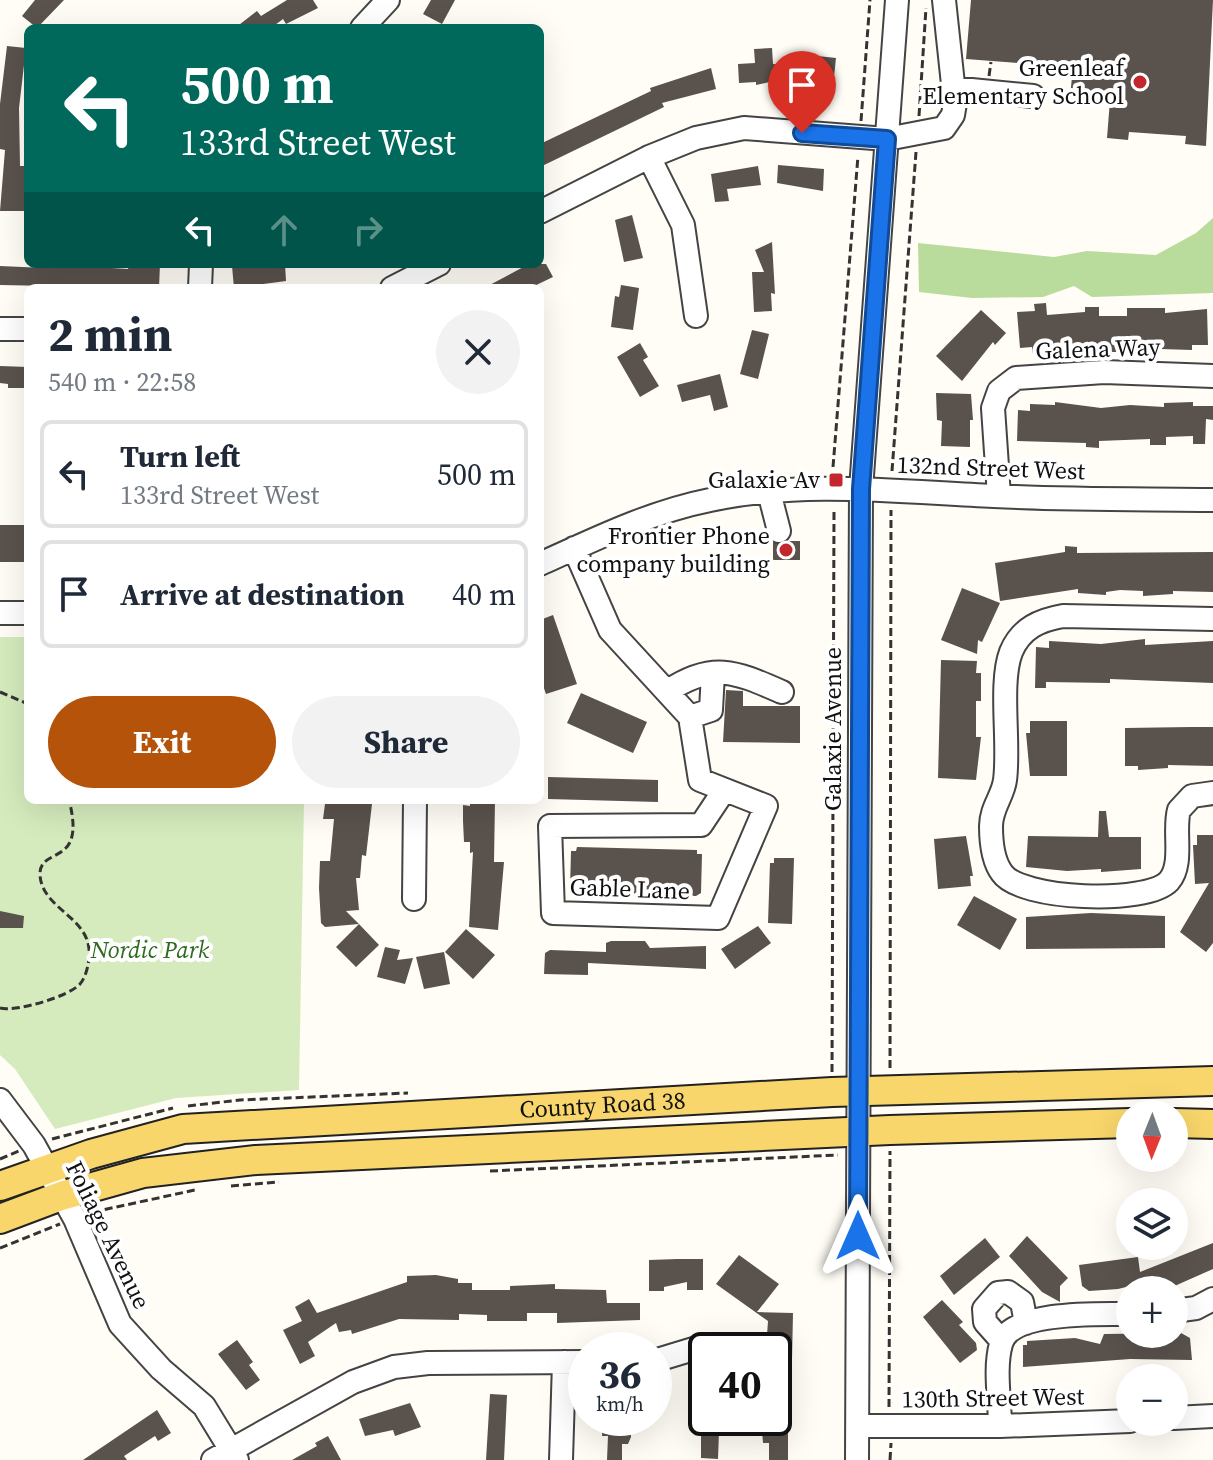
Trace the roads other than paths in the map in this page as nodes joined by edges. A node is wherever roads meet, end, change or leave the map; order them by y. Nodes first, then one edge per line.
1 (388, 0) edge
2 (897, 0) edge
3 (944, 0) edge
4 (366, 24) edge
5 (951, 88) junction
6 (1033, 96) dead end
7 (887, 139) junction
8 (649, 157) junction
9 (544, 210) edge
10 (431, 268) edge
11 (400, 284) edge
12 (696, 316) dead end
13 (0, 329) edge
14 (24, 329) edge
15 (1213, 376) edge
16 (861, 489) junction
17 (769, 492) junction
18 (999, 496) junction
19 (1213, 500) edge
20 (779, 531) dead end
21 (574, 548) junction
22 (544, 562) edge
23 (0, 613) edge
24 (24, 613) edge
25 (1213, 619) edge
26 (713, 673) junction
27 (668, 691) junction
28 (782, 692) dead end
29 (690, 717) junction
30 (723, 792) junction
31 (1213, 793) edge
32 (415, 804) edge
33 (414, 899) dead end
34 (1213, 1081) edge
35 (858, 1092) junction
36 (0, 1100) edge
37 (1116, 1123) edge
38 (1188, 1123) edge
39 (1213, 1124) edge
40 (858, 1132) junction
41 (47, 1168) junction
42 (0, 1186) edge
43 (68, 1208) junction
44 (0, 1219) edge
45 (1213, 1299) edge
46 (1188, 1309) edge
47 (1116, 1315) edge
48 (1026, 1323) junction
49 (1001, 1340) junction
50 (568, 1362) edge
51 (568, 1411) edge
52 (1213, 1416) edge
53 (1188, 1417) edge
54 (1116, 1422) edge
55 (858, 1426) junction
56 (1000, 1426) junction
57 (227, 1457) edge
58 (561, 1460) edge
59 (857, 1460) edge

1 - 4 street
2 - 7 street, Galaxie Avenue
3 - 5 street
5 - 6 street
5 - 7 street
7 - 8 street
7 - 16 street, Galaxie Avenue
8 - 9 street
8 - 12 street
10 - 11 street
13 - 14 street
15 - 18 street, Galena Way
16 - 17 street, 132nd Street West
16 - 18 street, 132nd Street West
16 - 35 street, Galaxie Avenue
17 - 20 street
17 - 21 street, 132nd Street West
18 - 19 street, 132nd Street West
21 - 22 street, 132nd Street West
21 - 27 street
23 - 24 street
25 - 31 street
26 - 27 street
26 - 28 street
26 - 29 street
27 - 29 street
29 - 30 street
30 - 30 street, Gable Lane
32 - 33 street
34 - 35 main road, County Road 38
35 - 40 street, Galaxie Avenue
35 - 41 main road, County Road 38
36 - 41 street, Foliage Avenue
37 - 40 main road
38 - 39 main road
40 - 43 main road
40 - 55 street, Galaxie Avenue
41 - 42 main road, County Road 38
41 - 43 street, Foliage Avenue
43 - 44 main road
43 - 57 street, Foliage Avenue
45 - 46 street
47 - 48 street
48 - 49 street
48 - 49 street
49 - 56 street
50 - 57 street
51 - 58 street
52 - 53 street
54 - 56 street, 130th Street West
55 - 56 street, 130th Street West
55 - 59 street, Galaxie Avenue

